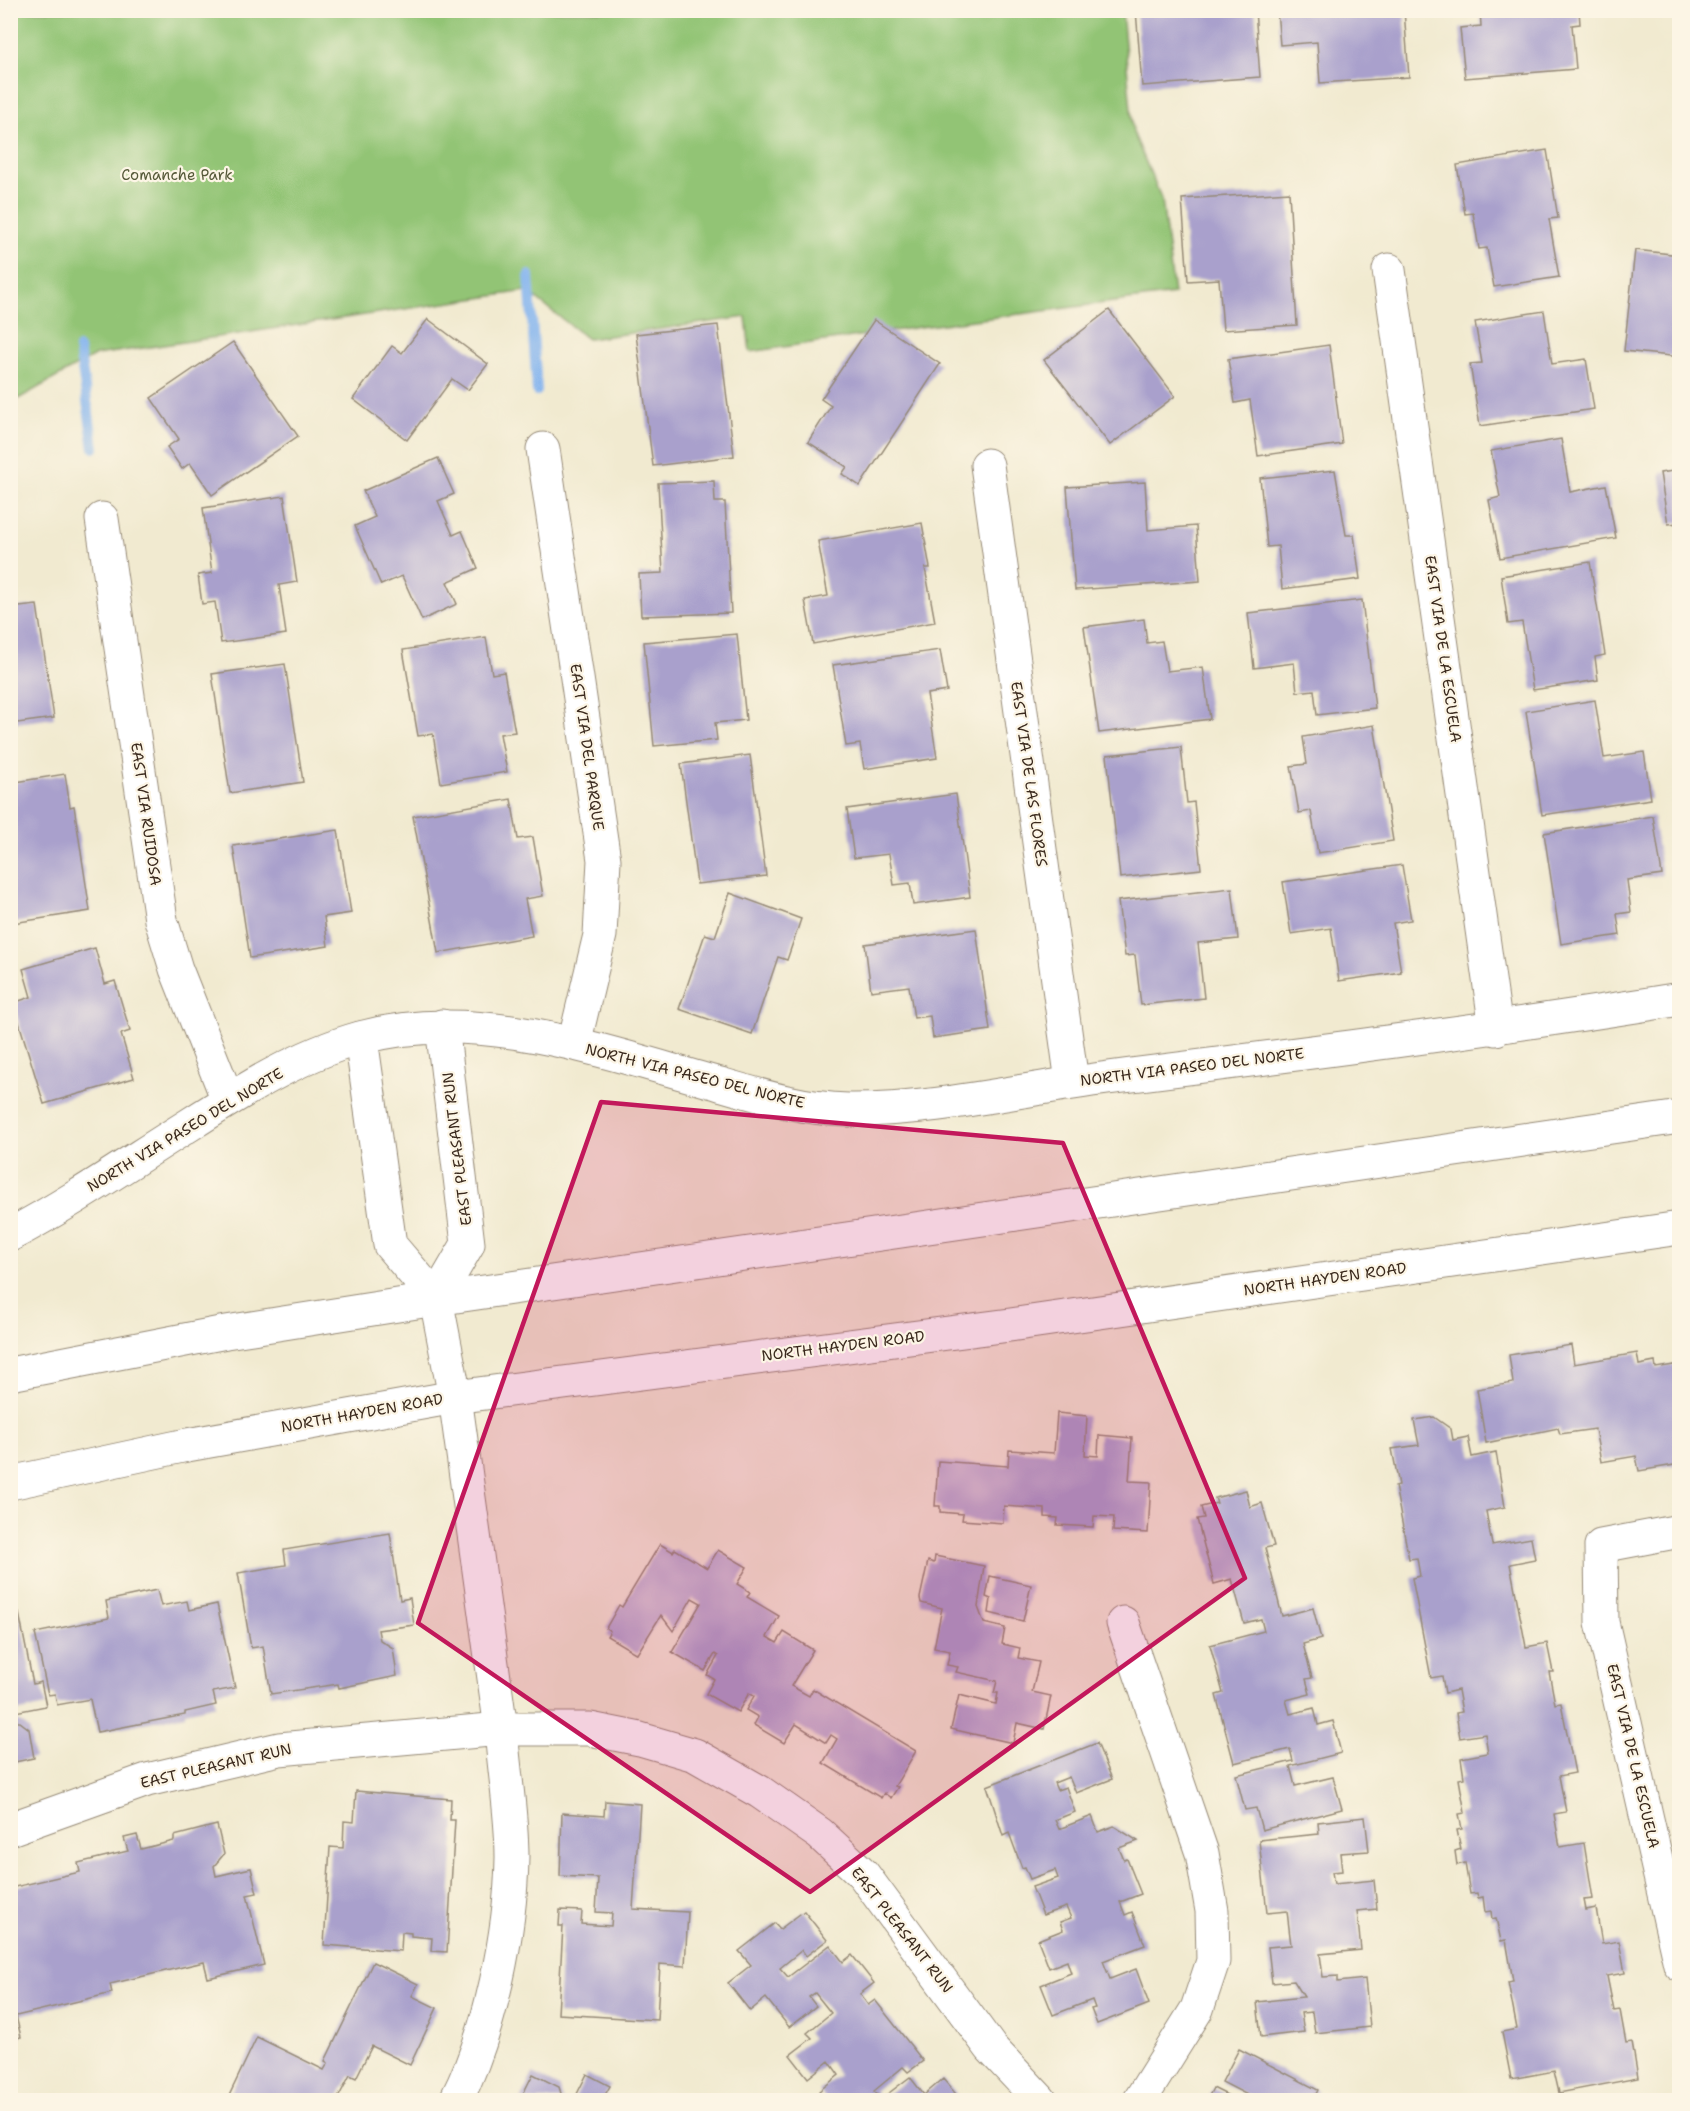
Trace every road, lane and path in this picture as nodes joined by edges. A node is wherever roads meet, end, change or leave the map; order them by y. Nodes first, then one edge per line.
1 (1389, 270) dead end
2 (543, 449) dead end
3 (987, 465) dead end
4 (102, 519) dead end
5 (1680, 999) edge
6 (442, 1026) junction
7 (1496, 1029) junction
8 (361, 1038) junction
9 (574, 1044) junction
10 (1072, 1082) junction
11 (228, 1100) junction
12 (1680, 1117) edge
13 (1680, 1228) edge
14 (10, 1235) edge
15 (436, 1299) junction
16 (10, 1374) edge
17 (455, 1396) junction
18 (10, 1483) edge
19 (1680, 1531) edge
20 (1123, 1623) dead end
21 (501, 1729) junction
22 (10, 1829) edge
23 (1679, 1960) edge
24 (456, 2100) edge
25 (1040, 2100) edge
26 (1140, 2100) edge

1 - 7 street, EAST VIA DE LA ESCUELA
2 - 9 street, EAST VIA DEL PARQUE
3 - 10 street, EAST VIA DE LAS FLORES
4 - 11 street, EAST VIA RUIDOSA
5 - 7 street, NORTH VIA PASEO DEL NORTE
6 - 8 street, NORTH VIA PASEO DEL NORTE
6 - 9 street, NORTH VIA PASEO DEL NORTE
6 - 15 street, EAST PLEASANT RUN
7 - 10 street, NORTH VIA PASEO DEL NORTE
8 - 11 street, NORTH VIA PASEO DEL NORTE
8 - 15 street
9 - 10 street, NORTH VIA PASEO DEL NORTE
11 - 14 street, NORTH VIA PASEO DEL NORTE
12 - 15 street
13 - 17 street, NORTH HAYDEN ROAD
15 - 16 street
15 - 17 street
17 - 18 street, NORTH HAYDEN ROAD
17 - 21 street
19 - 23 street, EAST VIA DE LA ESCUELA
20 - 26 street
21 - 22 street, EAST PLEASANT RUN
21 - 24 street
21 - 25 street, EAST PLEASANT RUN

